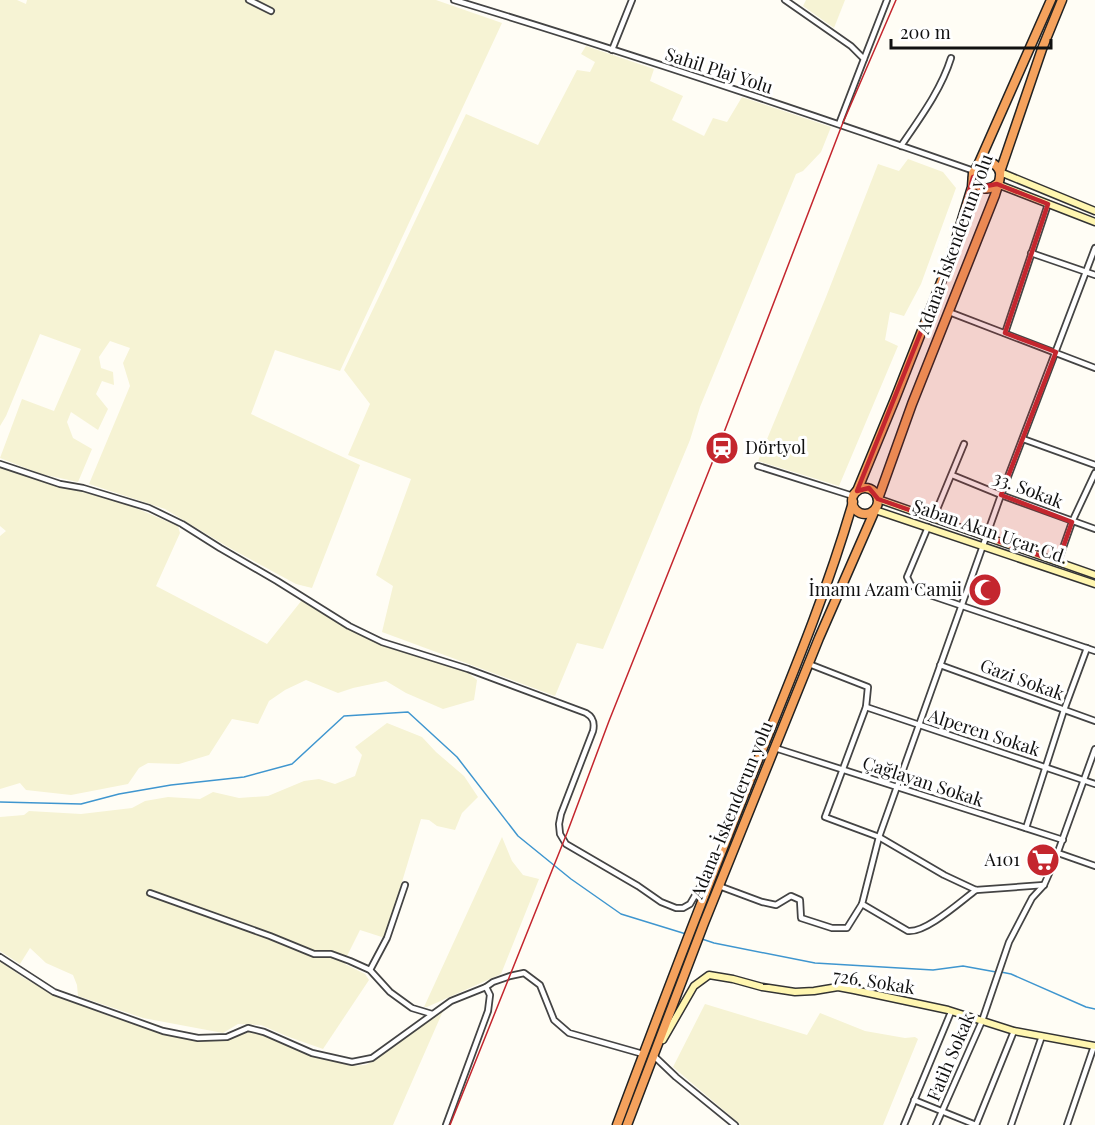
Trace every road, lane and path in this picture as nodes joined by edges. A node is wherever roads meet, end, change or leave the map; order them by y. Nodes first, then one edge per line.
1 (249, 0) edge
2 (454, 0) edge
3 (632, 0) edge
4 (785, 0) edge
5 (887, 0) edge
6 (1051, 0) edge
7 (1062, 0) edge
8 (271, 11) dead end
9 (612, 50) junction
10 (951, 58) dead end
11 (864, 59) junction
12 (839, 124) junction
13 (901, 146) junction
14 (975, 171) junction
15 (1000, 172) junction
16 (997, 184) junction
17 (1048, 204) junction
18 (1095, 211) edge
19 (1095, 222) edge
20 (1095, 248) edge
21 (1031, 253) junction
22 (1086, 271) junction
23 (1095, 274) edge
24 (949, 312) junction
25 (1005, 333) junction
26 (1056, 352) junction
27 (1095, 368) edge
28 (1023, 439) junction
29 (964, 444) dead end
30 (0, 464) edge
31 (1095, 465) edge
32 (758, 466) dead end
33 (1095, 473) edge
34 (952, 475) junction
35 (1001, 495) junction
36 (854, 497) junction
37 (878, 499) junction
38 (875, 510) junction
39 (932, 519) junction
40 (1072, 522) junction
41 (928, 527) junction
42 (1095, 529) edge
43 (987, 538) junction
44 (983, 545) junction
45 (1058, 562) junction
46 (1095, 575) edge
47 (1095, 584) edge
48 (962, 605) junction
49 (1087, 648) junction
50 (1095, 651) edge
51 (809, 664) junction
52 (940, 665) junction
53 (866, 706) junction
54 (1065, 710) junction
55 (1095, 721) edge
56 (919, 725) junction
57 (775, 748) junction
58 (1095, 748) edge
59 (1045, 768) junction
60 (842, 770) junction
61 (1084, 781) junction
62 (1095, 784) edge
63 (897, 788) junction
64 (1026, 828) junction
65 (879, 837) junction
66 (1063, 840) junction
67 (1058, 853) junction
68 (1095, 866) edge
69 (714, 869) junction
70 (405, 885) dead end
71 (1044, 885) junction
72 (719, 886) junction
73 (976, 890) junction
74 (150, 893) dead end
75 (862, 904) junction
76 (0, 957) edge
77 (370, 970) junction
78 (486, 987) junction
79 (951, 1012) junction
80 (432, 1014) junction
81 (982, 1021) junction
82 (1014, 1031) junction
83 (1042, 1036) junction
84 (1095, 1046) edge
85 (643, 1054) junction
86 (654, 1056) junction
87 (914, 1100) junction
88 (942, 1111) junction
89 (446, 1125) edge
90 (617, 1125) edge
91 (627, 1125) edge
92 (735, 1125) edge
93 (904, 1125) edge
94 (936, 1125) edge
95 (976, 1125) edge
96 (1011, 1125) edge
97 (1067, 1125) edge

1 - 8 street
2 - 9 street, Sahil Plaj Yolu
3 - 9 street
4 - 11 street
5 - 11 street
6 - 14 highway, Adana-İskenderun yolu
7 - 15 highway, Adana-İskenderun yolu
9 - 12 street, Sahil Plaj Yolu
10 - 13 street
11 - 12 street
12 - 13 street, Sahil Plaj Yolu
13 - 14 street, Sahil Plaj Yolu
14 - 15 highway
14 - 16 highway
14 - 36 highway, Adana-İskenderun yolu
15 - 16 highway, Adana-İskenderun yolu
15 - 18 street
16 - 17 street
16 - 24 highway, Adana-İskenderun yolu
17 - 19 street
17 - 21 street
20 - 22 street
21 - 22 street
21 - 25 street
22 - 23 street
22 - 26 street
24 - 25 street
24 - 37 highway, Adana-İskenderun yolu
25 - 26 street
26 - 27 street
26 - 28 street
28 - 31 street
28 - 35 street
29 - 34 street
30 - 69 street
32 - 36 street
33 - 40 street
34 - 35 street, 33. Sokak
34 - 39 street
35 - 40 street, 33. Sokak
35 - 43 street
36 - 37 highway
36 - 38 highway
36 - 69 highway, Adana-İskenderun yolu
37 - 38 highway
37 - 39 street
38 - 41 street, Şaban Akın Uçar Cd.
38 - 51 highway, Adana-İskenderun yolu
39 - 43 street
40 - 42 street, 33. Sokak
40 - 45 street
41 - 44 street, Şaban Akın Uçar Cd.
41 - 48 street
43 - 44 street
43 - 45 street
44 - 47 street, Şaban Akın Uçar Cd.
44 - 48 street
45 - 46 street
48 - 49 street
48 - 52 street
49 - 50 street
49 - 54 street
51 - 53 street
51 - 57 highway, Adana-İskenderun yolu
52 - 54 street, Gazi Sokak
52 - 56 street
53 - 56 street, Alperen Sokak
53 - 60 street
54 - 55 street, Gazi Sokak
54 - 59 street
56 - 59 street, Alperen Sokak
56 - 63 street
57 - 60 street, Çağlayan Sokak
57 - 72 highway, Adana-İskenderun yolu
58 - 61 street
59 - 61 street, Alperen Sokak
59 - 64 street
60 - 63 street, Çağlayan Sokak
60 - 65 street
61 - 62 street, Alperen Sokak
61 - 66 street
63 - 64 street, Çağlayan Sokak
63 - 65 street
64 - 66 street, Çağlayan Sokak
65 - 73 street
65 - 75 street
66 - 67 street
67 - 68 street
67 - 71 street
69 - 85 highway, Adana-İskenderun yolu
70 - 77 street
71 - 73 street
71 - 81 street, Fatih Sokak
72 - 75 street
72 - 86 highway, Adana-İskenderun yolu
73 - 75 street
74 - 77 street
76 - 80 street
77 - 80 street
78 - 80 street
78 - 85 street
78 - 89 street
79 - 81 street, 726. Sokak
79 - 86 street, 726. Sokak
79 - 87 street
81 - 82 street, 726. Sokak
81 - 88 street, Fatih Sokak
82 - 83 street, 726. Sokak
82 - 95 street
83 - 84 street, 726. Sokak
83 - 96 street
84 - 97 street
85 - 86 highway
85 - 90 highway, Adana-İskenderun yolu
86 - 91 highway, Adana-İskenderun yolu
86 - 92 street
87 - 88 street
87 - 93 street
88 - 94 street, Fatih Sokak
88 - 95 street

